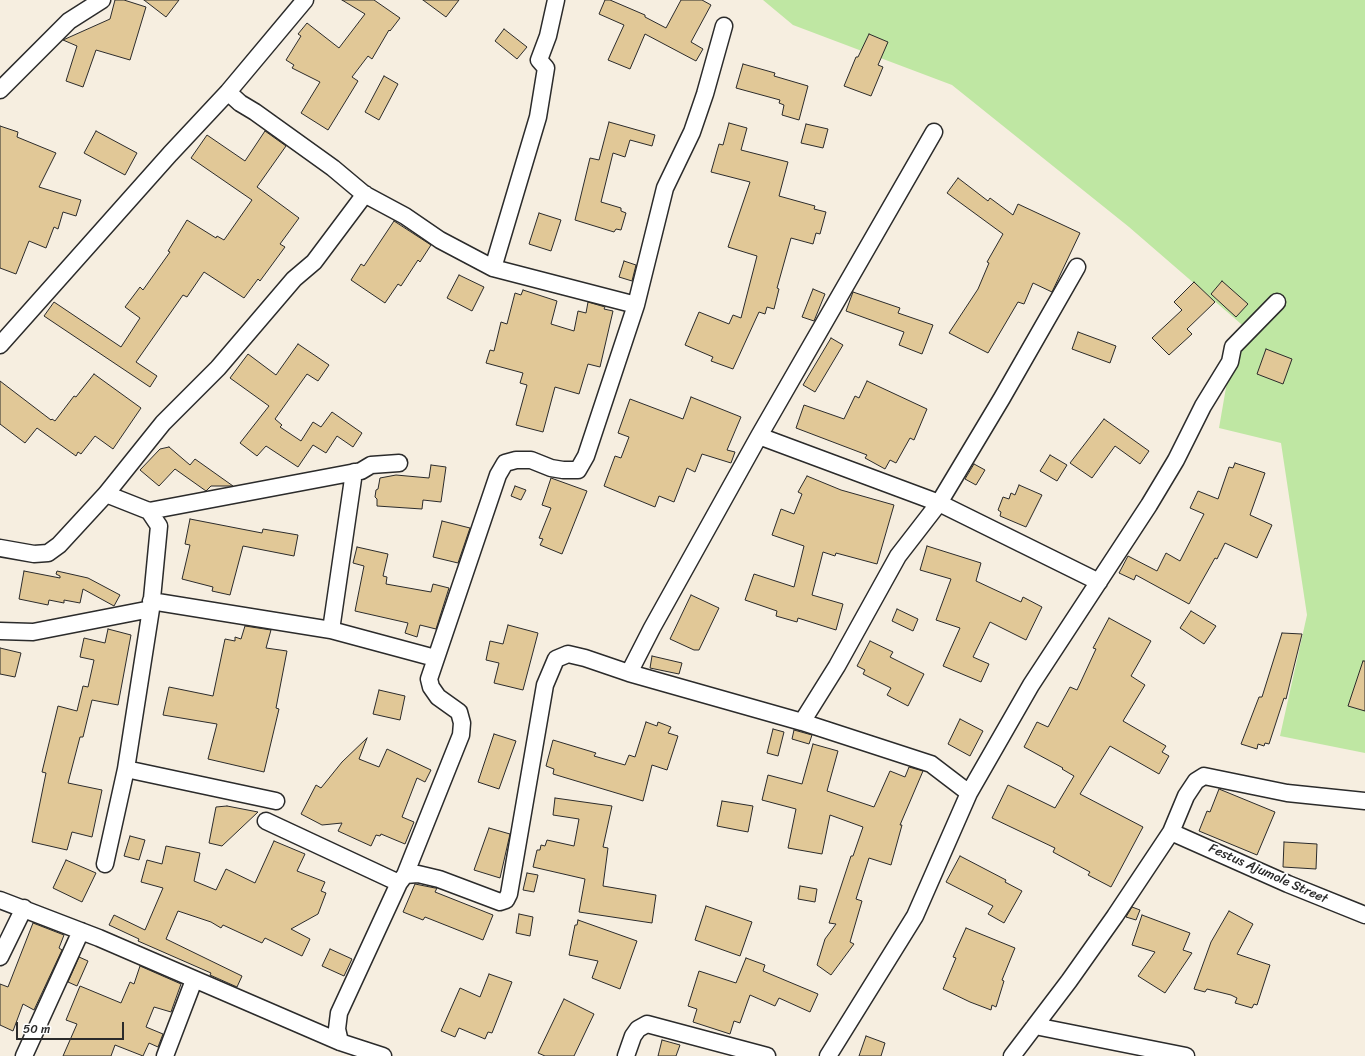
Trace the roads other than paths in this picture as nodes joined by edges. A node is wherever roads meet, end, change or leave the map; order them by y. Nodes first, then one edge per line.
1 (102, 0) edge
2 (305, 0) edge
3 (556, 0) edge
4 (724, 26) dead end
5 (0, 90) edge
6 (228, 92) junction
7 (934, 132) dead end
8 (365, 194) junction
9 (1077, 267) dead end
10 (493, 268) junction
11 (1277, 302) dead end
12 (636, 305) junction
13 (0, 345) edge
14 (759, 436) junction
15 (399, 463) dead end
16 (354, 472) junction
17 (106, 494) junction
18 (939, 502) junction
19 (149, 511) junction
20 (0, 548) edge
21 (1099, 582) junction
22 (151, 605) junction
23 (331, 630) junction
24 (0, 631) edge
25 (435, 658) junction
26 (629, 673) junction
27 (802, 722) junction
28 (126, 769) junction
29 (969, 793) junction
30 (276, 801) dead end
31 (1365, 801) edge
32 (266, 821) dead end
33 (1171, 832) junction
34 (105, 864) dead end
35 (402, 879) junction
36 (0, 900) edge
37 (24, 908) junction
38 (1365, 916) edge
39 (81, 931) junction
40 (0, 957) edge
41 (194, 980) junction
42 (1035, 1026) junction
43 (340, 1042) junction
44 (24, 1056) edge
45 (165, 1056) edge
46 (383, 1056) edge
47 (626, 1056) edge
48 (767, 1056) edge
49 (828, 1056) edge
50 (1012, 1056) edge
51 (1186, 1056) edge

1 - 5 street
2 - 6 street
3 - 10 street
4 - 12 street
6 - 8 street
6 - 13 street
7 - 14 street
8 - 10 street
8 - 17 street
9 - 18 street
10 - 12 street
11 - 21 street
12 - 25 street
14 - 18 street
14 - 26 street
15 - 16 street
16 - 19 street
16 - 23 street
17 - 19 street
17 - 20 street
18 - 21 street
18 - 27 street
19 - 22 street
21 - 29 street
22 - 23 street
22 - 24 street
22 - 28 street
23 - 25 street
25 - 35 street
26 - 27 street
26 - 35 street
27 - 29 street
28 - 30 street
28 - 34 street
29 - 49 street
31 - 33 street
32 - 35 street
33 - 38 street, Festus Ajumole Street
33 - 42 street
35 - 43 street
36 - 37 street
37 - 39 street
37 - 40 street
39 - 41 street
39 - 44 street
41 - 43 street
41 - 45 street
42 - 50 street
42 - 51 street
43 - 46 street
47 - 48 street

